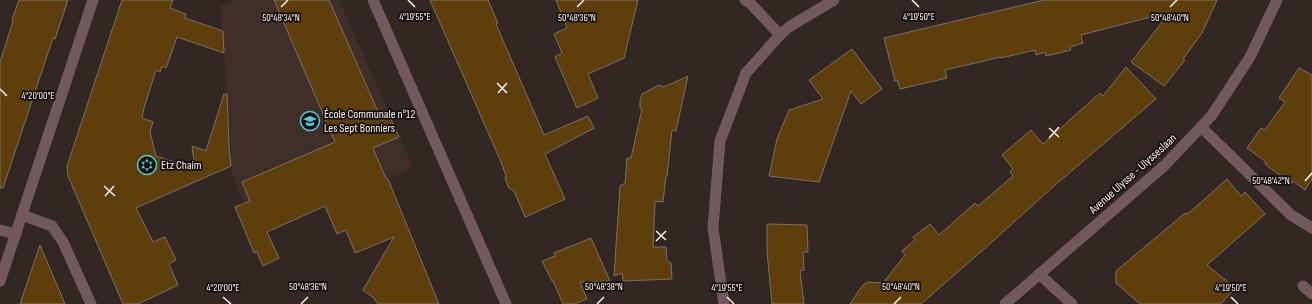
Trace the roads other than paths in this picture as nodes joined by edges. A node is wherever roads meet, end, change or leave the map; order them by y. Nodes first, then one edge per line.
1 (93, 0) edge
2 (373, 0) edge
3 (745, 0) edge
4 (834, 0) edge
5 (1277, 0) edge
6 (780, 35) junction
7 (1201, 127) junction
8 (22, 215) junction
9 (1312, 228) edge
10 (0, 230) edge
11 (16, 234) junction
12 (1039, 274) junction
13 (0, 281) edge
14 (1303, 286) dead end
15 (1312, 294) edge
16 (91, 304) edge
17 (506, 304) edge
18 (724, 304) edge
19 (1005, 304) edge
20 (1072, 304) edge

1 - 8 street
2 - 17 street
3 - 6 street
4 - 6 street
5 - 7 street, Avenue Ulysse - Ulysseslaan
6 - 18 street
7 - 9 street
7 - 12 street, Avenue Ulysse - Ulysseslaan
8 - 11 street
8 - 16 street
10 - 11 street
11 - 13 street
12 - 19 street, Avenue Ulysse - Ulysseslaan
12 - 20 street
14 - 15 street

